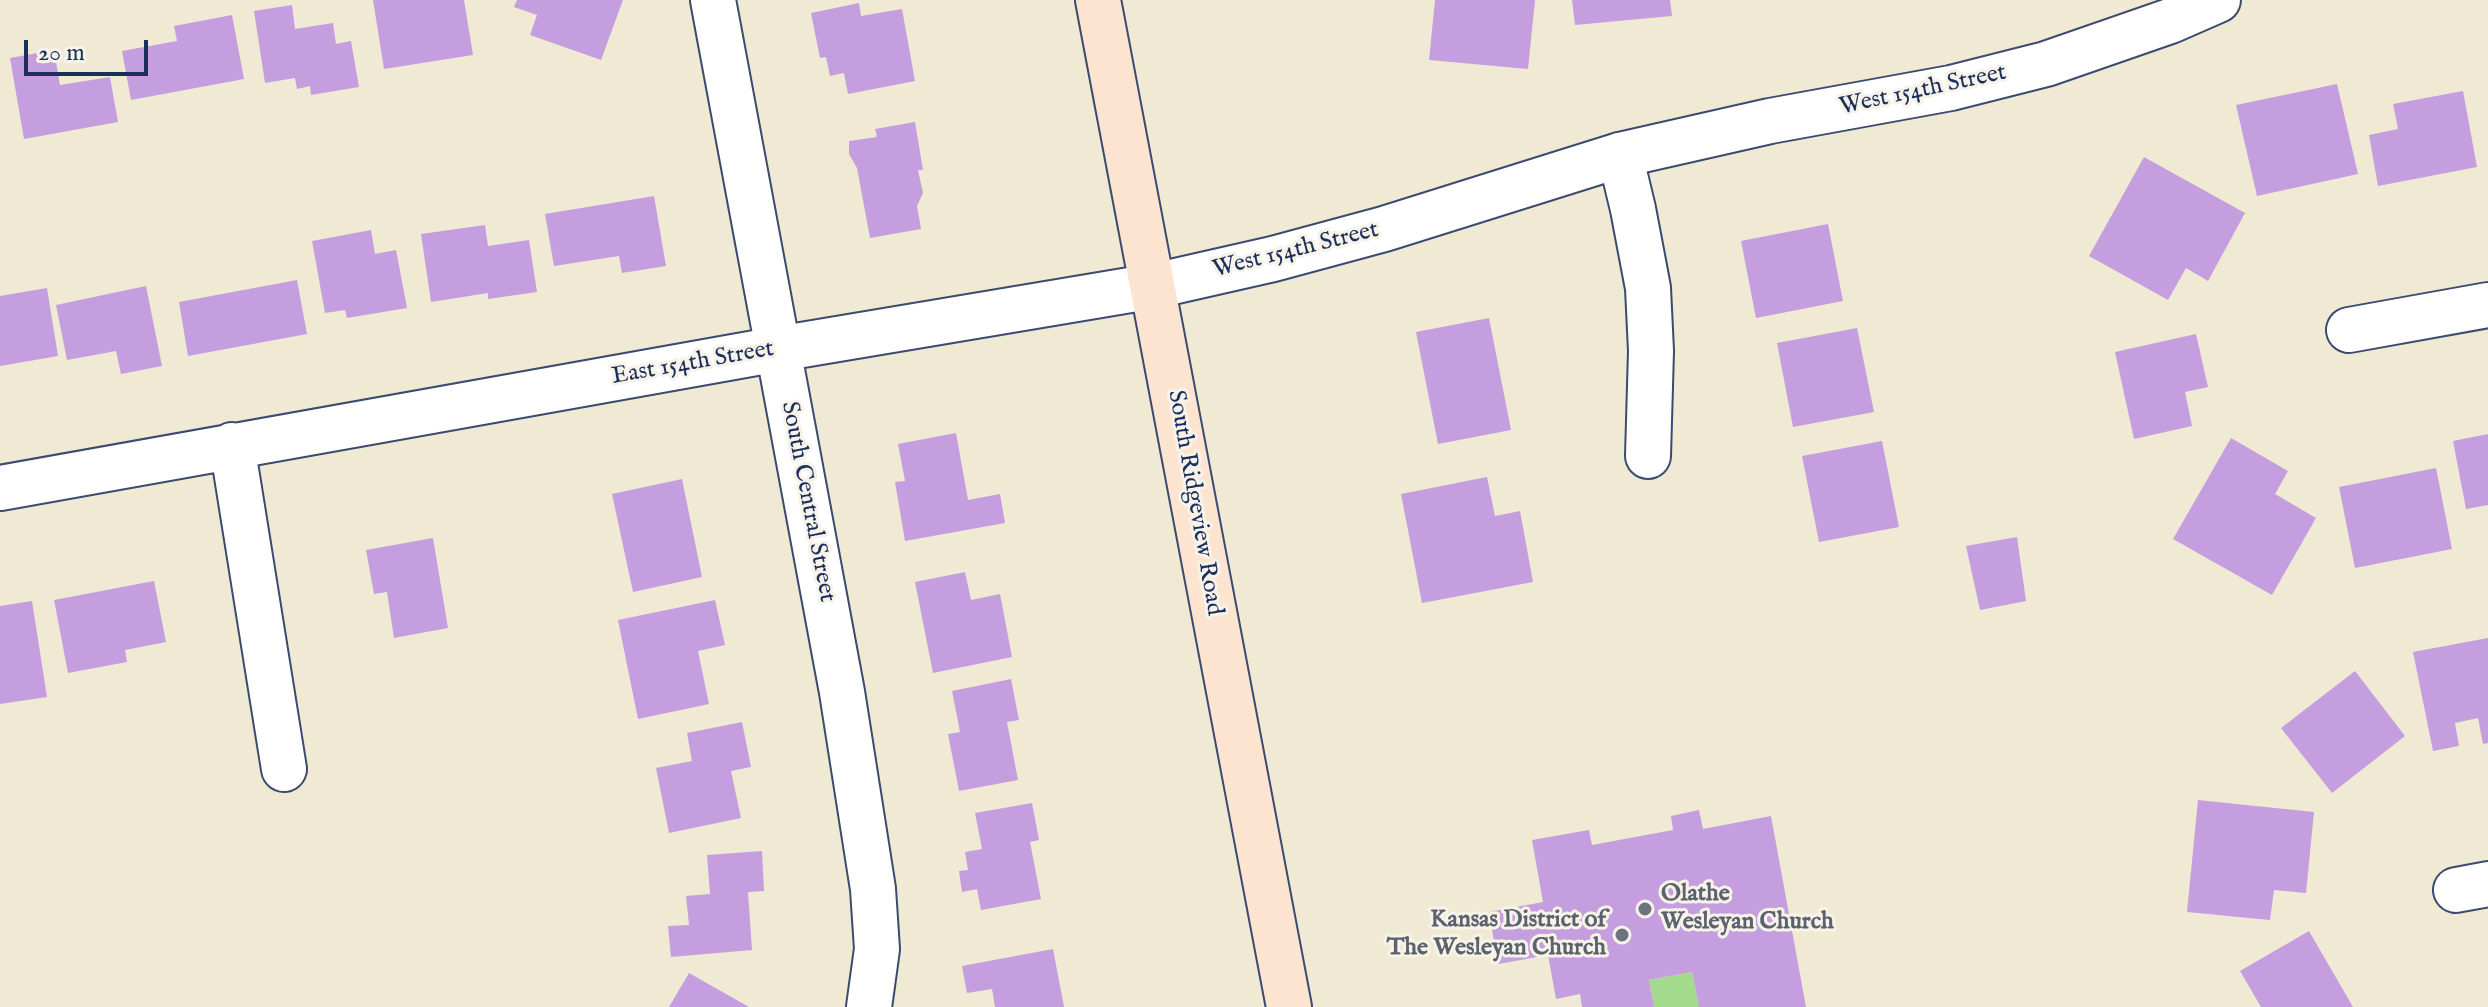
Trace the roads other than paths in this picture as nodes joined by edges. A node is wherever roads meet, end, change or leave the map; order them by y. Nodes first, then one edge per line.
1 (713, 0) edge
2 (1098, 0) edge
3 (2218, 0) edge
4 (1620, 155) junction
5 (1154, 286) junction
6 (2488, 305) edge
7 (2349, 330) dead end
8 (778, 349) junction
9 (232, 445) junction
10 (1648, 456) dead end
11 (0, 488) edge
12 (284, 769) dead end
13 (869, 1007) edge
14 (1289, 1007) edge

1 - 8 street, South Central Street
2 - 5 main road, South Ridgeview Road
3 - 4 street, West 154th Street
4 - 5 street, West 154th Street
4 - 10 street
5 - 8 street, East 154th Street
5 - 14 main road, South Ridgeview Road
6 - 7 street
8 - 9 street, East 154th Street
8 - 13 street, South Central Street
9 - 11 street, East 154th Street
9 - 12 street

